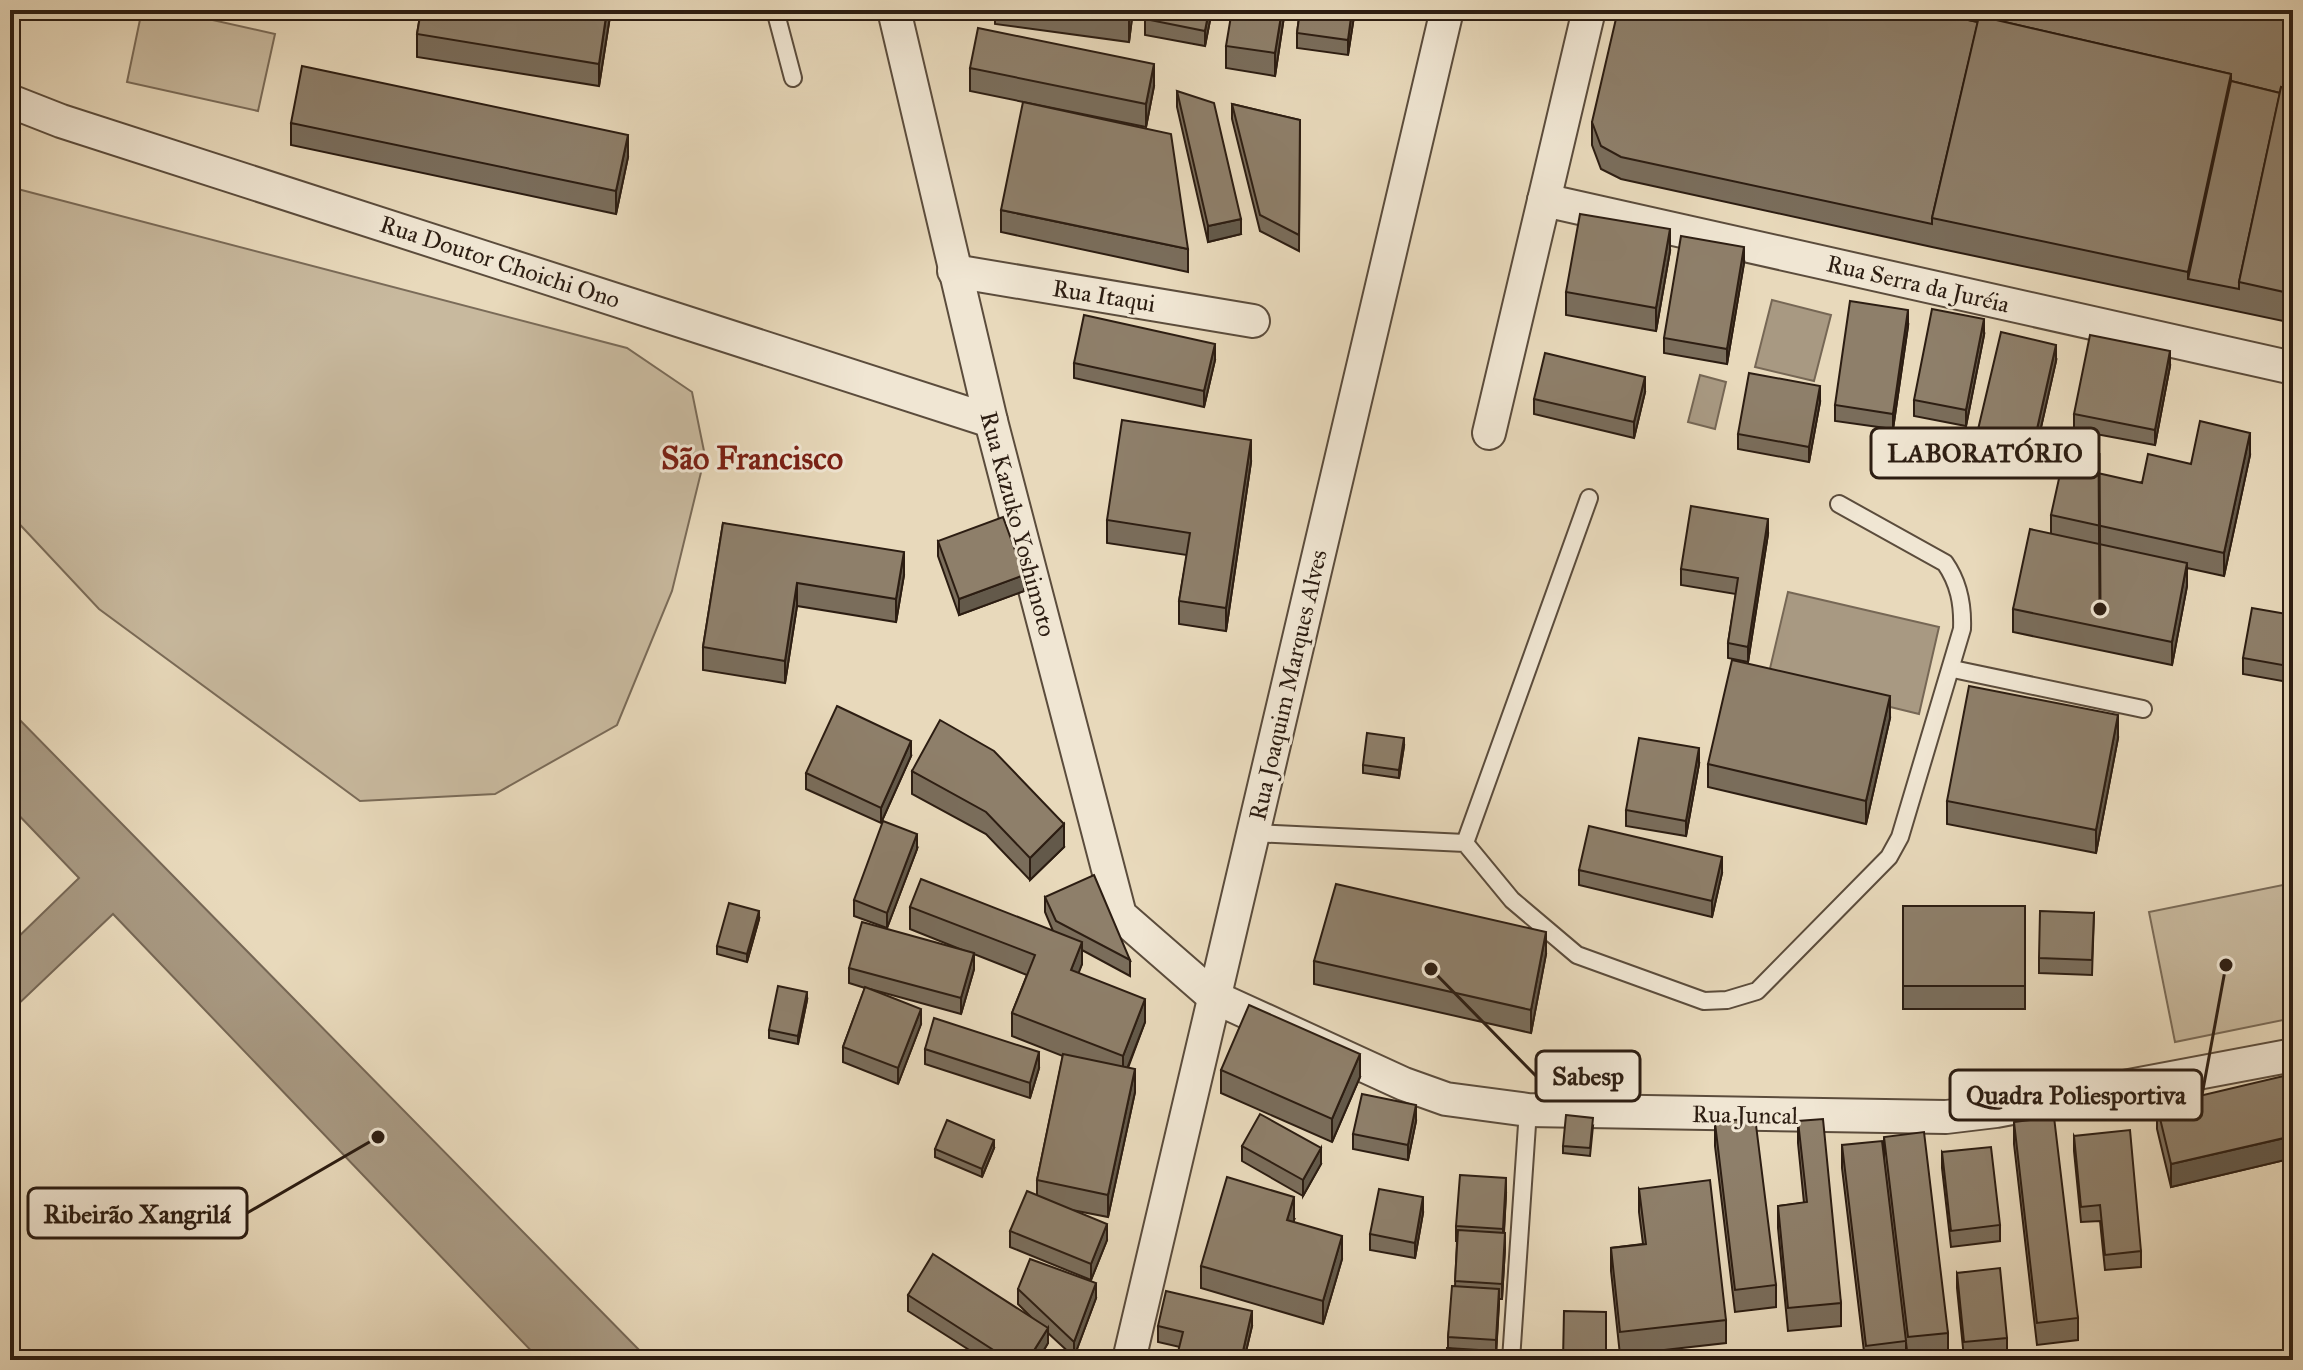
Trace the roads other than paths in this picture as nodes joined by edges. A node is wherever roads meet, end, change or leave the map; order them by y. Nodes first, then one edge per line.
1 (775, 10) edge
2 (894, 10) edge
3 (1447, 10) edge
4 (1589, 10) edge
5 (793, 78) dead end
6 (10, 101) edge
7 (1544, 200) junction
8 (954, 271) junction
9 (1253, 321) dead end
10 (2293, 368) edge
11 (991, 421) junction
12 (1489, 433) dead end
13 (1589, 498) dead end
14 (1839, 504) dead end
15 (1953, 669) junction
16 (2143, 709) dead end
17 (1253, 833) junction
18 (1465, 843) junction
19 (1214, 997) junction
20 (2293, 1055) edge
21 (1528, 1110) junction
22 (1129, 1360) edge
23 (1511, 1360) edge

1 - 5 lane
2 - 8 street, Rua Kazuko Yoshimoto
3 - 17 street, Rua Joaquim Marques Alves
4 - 7 street
6 - 11 street, Rua Doutor Choichi Ono
7 - 10 street, Rua Serra da Juréia
7 - 12 street
8 - 9 street, Rua Itaqui
8 - 11 street, Rua Kazuko Yoshimoto
11 - 19 street, Rua Kazuko Yoshimoto
13 - 18 lane
14 - 15 lane
15 - 16 lane
15 - 18 lane
17 - 18 lane
17 - 19 street, Rua Joaquim Marques Alves
19 - 21 street, Rua Juncal
19 - 22 street, Rua Joaquim Marques Alves
20 - 21 street, Rua Juncal
21 - 23 lane

